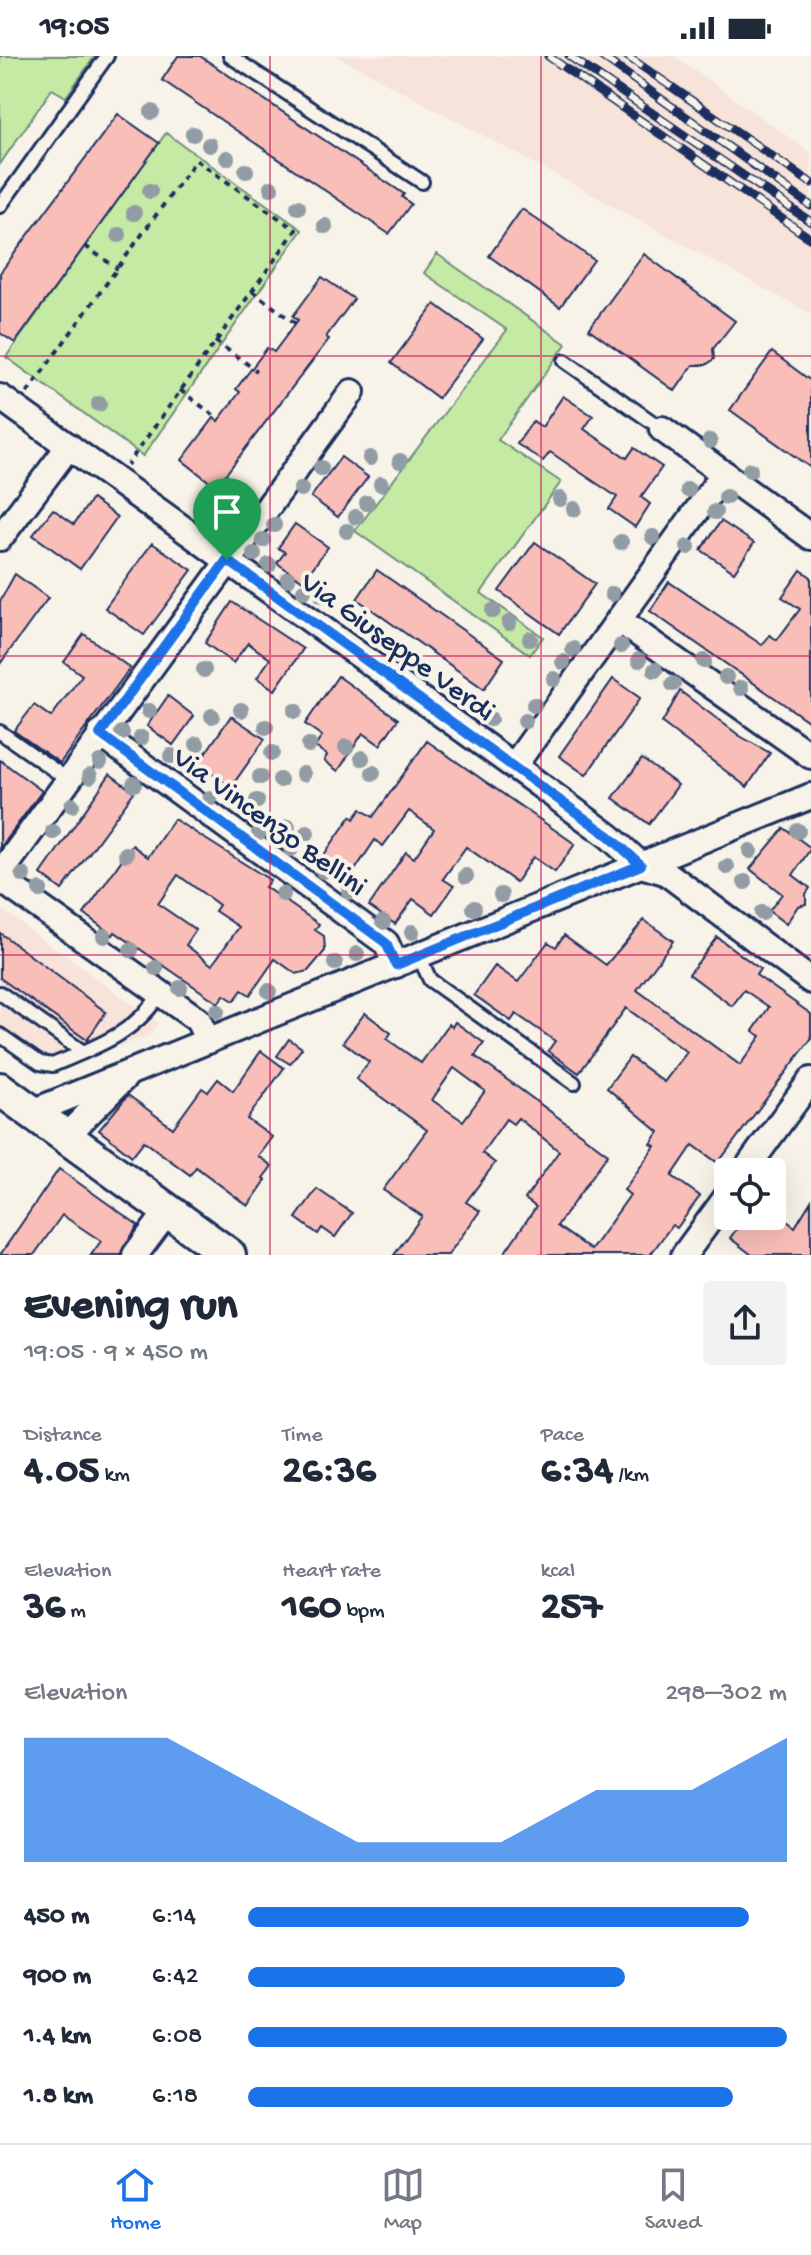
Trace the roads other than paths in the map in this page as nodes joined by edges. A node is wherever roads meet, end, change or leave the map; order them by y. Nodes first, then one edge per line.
1 (107, 56) edge
2 (230, 56) edge
3 (422, 182) dead end
4 (0, 206) edge
5 (565, 361) dead end
6 (352, 392) dead end
7 (8, 402) edge
8 (662, 429) joint
9 (69, 446) junction
10 (724, 473) junction
11 (811, 537) edge
12 (0, 538) edge
13 (227, 560) junction
14 (619, 620) junction
15 (0, 732) edge
16 (100, 734) junction
17 (811, 756) edge
18 (514, 766) junction
19 (67, 779) junction
20 (811, 796) edge
21 (641, 865) junction
22 (0, 876) edge
23 (408, 960) junction
24 (811, 981) edge
25 (0, 993) edge
26 (160, 994) junction
27 (0, 1035) edge
28 (208, 1041) junction
29 (83, 1052) junction
30 (129, 1072) junction
31 (811, 1080) edge
32 (574, 1083) dead end
33 (0, 1089) edge
34 (32, 1112) junction
35 (66, 1136) junction
36 (754, 1158) edge
37 (168, 1211) junction
38 (714, 1214) edge
39 (135, 1255) edge
40 (229, 1255) edge
41 (684, 1255) edge

1 - 4 lane
2 - 3 lane
5 - 8 lane
6 - 13 street
7 - 9 street, Via Giuseppe Verdi
8 - 10 street
9 - 12 street
9 - 13 street, Via Giuseppe Verdi
10 - 11 street
10 - 14 street
13 - 16 street
13 - 18 street, Via Giuseppe Verdi
14 - 17 street
14 - 18 street
15 - 19 lane
16 - 19 street
16 - 23 street, Via Vincenzo Bellini
18 - 21 street, Via Giuseppe Verdi
19 - 22 street
20 - 21 street
21 - 23 street
21 - 24 street, Via Giuseppe Verdi
22 - 26 street
23 - 28 street
23 - 32 lane
25 - 29 lane
26 - 28 street
26 - 29 lane
27 - 29 lane
28 - 30 street
30 - 34 street
30 - 35 street
31 - 36 street
33 - 34 main road
34 - 35 main road
35 - 37 main road
37 - 39 street
37 - 40 main road
38 - 41 street

